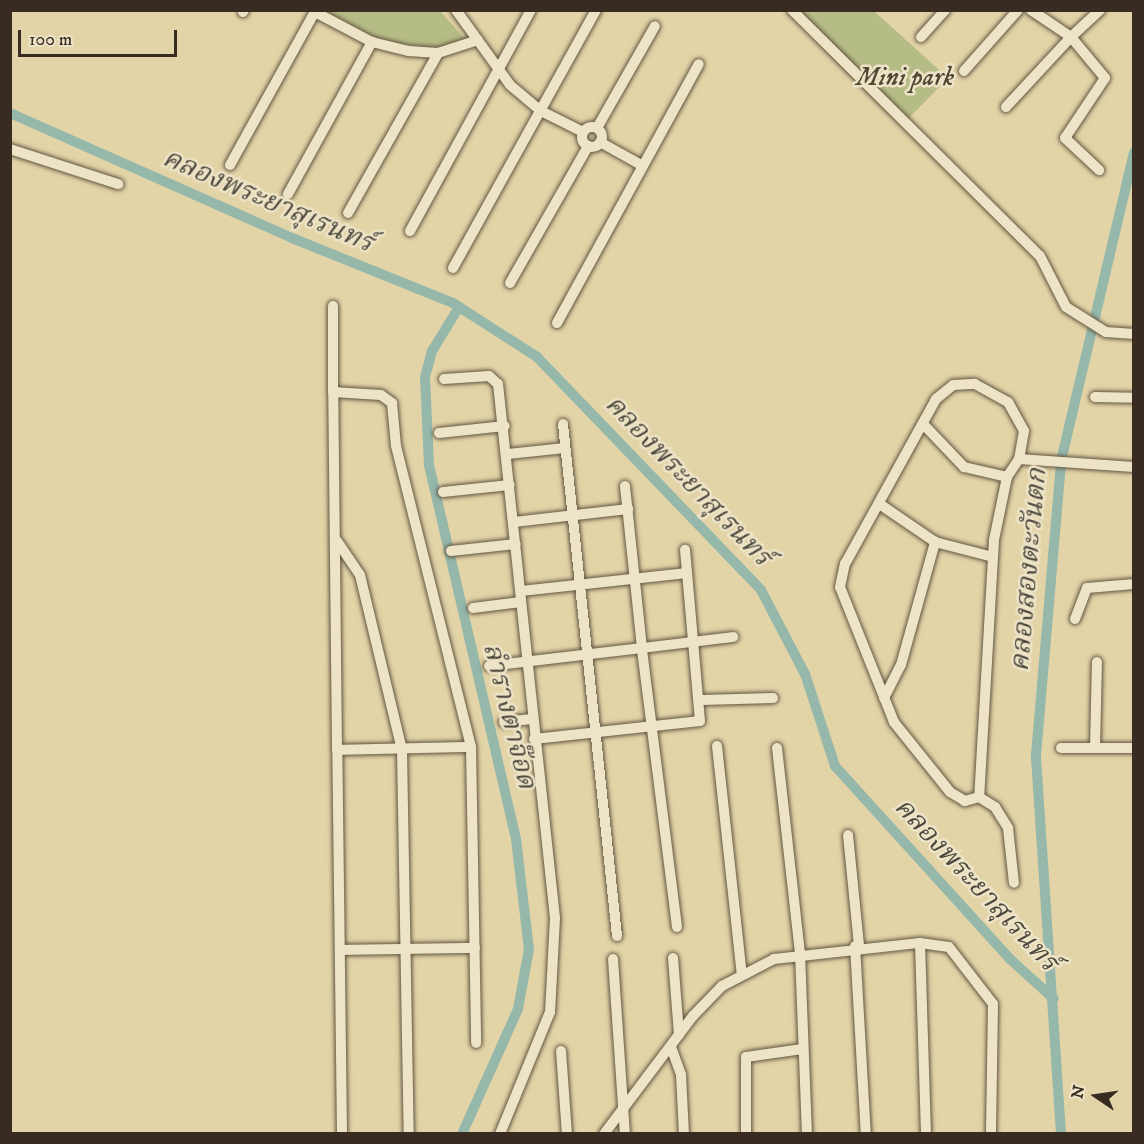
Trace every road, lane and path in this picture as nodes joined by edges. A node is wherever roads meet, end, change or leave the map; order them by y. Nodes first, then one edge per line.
1 (531, 10) edge
2 (596, 10) edge
3 (792, 10) edge
4 (945, 10) edge
5 (1018, 10) edge
6 (1030, 10) edge
7 (1100, 10) edge
8 (316, 11) edge
9 (461, 12) edge
10 (655, 26) dead end
11 (921, 37) dead end
12 (1071, 37) junction
13 (478, 40) junction
14 (372, 42) junction
15 (438, 53) junction
16 (699, 64) dead end
17 (497, 70) junction
18 (964, 70) dead end
19 (1006, 107) dead end
20 (541, 111) junction
21 (597, 128) junction
22 (584, 132) junction
23 (600, 142) junction
24 (588, 146) junction
25 (10, 149) edge
26 (230, 165) dead end
27 (643, 166) junction
28 (1100, 170) dead end
29 (118, 184) dead end
30 (288, 194) dead end
31 (348, 213) dead end
32 (410, 231) dead end
33 (453, 268) dead end
34 (510, 283) dead end
35 (333, 306) dead end
36 (557, 323) dead end
37 (1134, 334) edge
38 (444, 379) dead end
39 (333, 392) junction
40 (1095, 397) dead end
41 (1134, 398) edge
42 (563, 424) dead end
43 (505, 426) junction
44 (925, 426) junction
45 (439, 433) dead end
46 (565, 448) junction
47 (508, 453) junction
48 (1019, 459) junction
49 (1134, 467) edge
50 (1006, 477) junction
51 (510, 485) junction
52 (625, 486) dead end
53 (442, 492) dead end
54 (881, 505) junction
55 (628, 509) junction
56 (572, 516) junction
57 (514, 522) junction
58 (337, 541) junction
59 (935, 542) junction
60 (516, 544) junction
61 (685, 550) dead end
62 (452, 551) dead end
63 (993, 557) junction
64 (687, 573) junction
65 (635, 579) junction
66 (1134, 584) edge
67 (579, 586) junction
68 (521, 597) junction
69 (473, 608) dead end
70 (1076, 619) dead end
71 (733, 637) dead end
72 (694, 642) junction
73 (642, 648) junction
74 (587, 655) junction
75 (526, 662) junction
76 (1097, 662) dead end
77 (489, 666) dead end
78 (773, 698) dead end
79 (884, 698) junction
80 (702, 700) junction
81 (532, 719) junction
82 (504, 722) dead end
83 (654, 728) junction
84 (597, 732) junction
85 (534, 739) junction
86 (717, 746) dead end
87 (471, 747) junction
88 (777, 748) dead end
89 (1061, 748) dead end
90 (1095, 748) junction
91 (1134, 748) edge
92 (337, 750) junction
93 (402, 750) junction
94 (979, 797) junction
95 (848, 835) dead end
96 (1014, 883) dead end
97 (677, 927) dead end
98 (617, 936) dead end
99 (920, 943) junction
100 (857, 946) junction
101 (406, 948) junction
102 (475, 948) junction
103 (341, 950) junction
104 (800, 953) junction
105 (673, 958) dead end
106 (613, 959) dead end
107 (742, 975) junction
108 (679, 1035) junction
109 (476, 1043) dead end
110 (671, 1047) junction
111 (802, 1049) junction
112 (561, 1051) dead end
113 (624, 1106) junction
114 (342, 1134) edge
115 (409, 1134) edge
116 (500, 1134) edge
117 (567, 1134) edge
118 (604, 1134) edge
119 (625, 1134) edge
120 (684, 1134) edge
121 (746, 1134) edge
122 (807, 1134) edge
123 (866, 1134) edge
124 (926, 1134) edge
125 (991, 1134) edge

1 - 17 street
2 - 20 street
3 - 37 street
4 - 11 street
5 - 18 street
6 - 12 street
7 - 12 street
8 - 14 street
8 - 26 street
9 - 13 street
10 - 21 street
12 - 19 street
12 - 28 street
13 - 15 street
13 - 17 street
14 - 15 street
14 - 30 street
15 - 31 street
16 - 27 street
17 - 20 street
17 - 32 street
20 - 22 street
20 - 33 street
21 - 22 street
21 - 23 street
22 - 24 street
23 - 24 street
23 - 27 street
24 - 34 street
25 - 29 street
27 - 36 street
35 - 39 street
38 - 43 street
39 - 58 street
39 - 87 street
40 - 41 street
42 - 46 street
43 - 45 street
43 - 47 street
44 - 48 street
44 - 50 street
44 - 54 street
46 - 47 street
46 - 56 street
47 - 51 street
48 - 49 street
48 - 50 street
50 - 63 street
51 - 53 street
51 - 57 street
52 - 55 street
54 - 59 street
54 - 79 street
55 - 56 street
55 - 65 street
56 - 57 street
56 - 67 street
57 - 60 street
58 - 92 street
58 - 93 street
59 - 63 street
59 - 79 street
60 - 62 street
60 - 68 street
61 - 64 street
63 - 94 street
64 - 65 street
64 - 72 street
65 - 67 street
65 - 73 street
66 - 70 street
67 - 68 street
67 - 74 street
68 - 69 street
68 - 75 street
71 - 72 street
72 - 73 street
72 - 80 street
73 - 74 street
73 - 83 street
74 - 75 street
74 - 84 street
75 - 77 street
75 - 81 street
76 - 90 street
78 - 80 street
79 - 94 street
80 - 83 street
81 - 82 street
81 - 85 street
83 - 84 street
83 - 97 street
84 - 85 street
84 - 98 street
85 - 116 street
86 - 107 street
87 - 93 street
87 - 102 street
88 - 104 street
89 - 90 street
90 - 91 street
92 - 93 street
92 - 103 street
93 - 101 street
94 - 96 street
95 - 100 street
99 - 100 street
99 - 124 street
99 - 125 street
100 - 104 street
100 - 123 street
101 - 102 street
101 - 103 street
101 - 115 street
102 - 109 street
103 - 114 street
104 - 107 street
104 - 111 street
105 - 108 street
106 - 113 street
107 - 108 street
108 - 110 street
110 - 113 street
110 - 120 street
111 - 121 street
111 - 122 street
112 - 117 street
113 - 118 street
113 - 119 street

